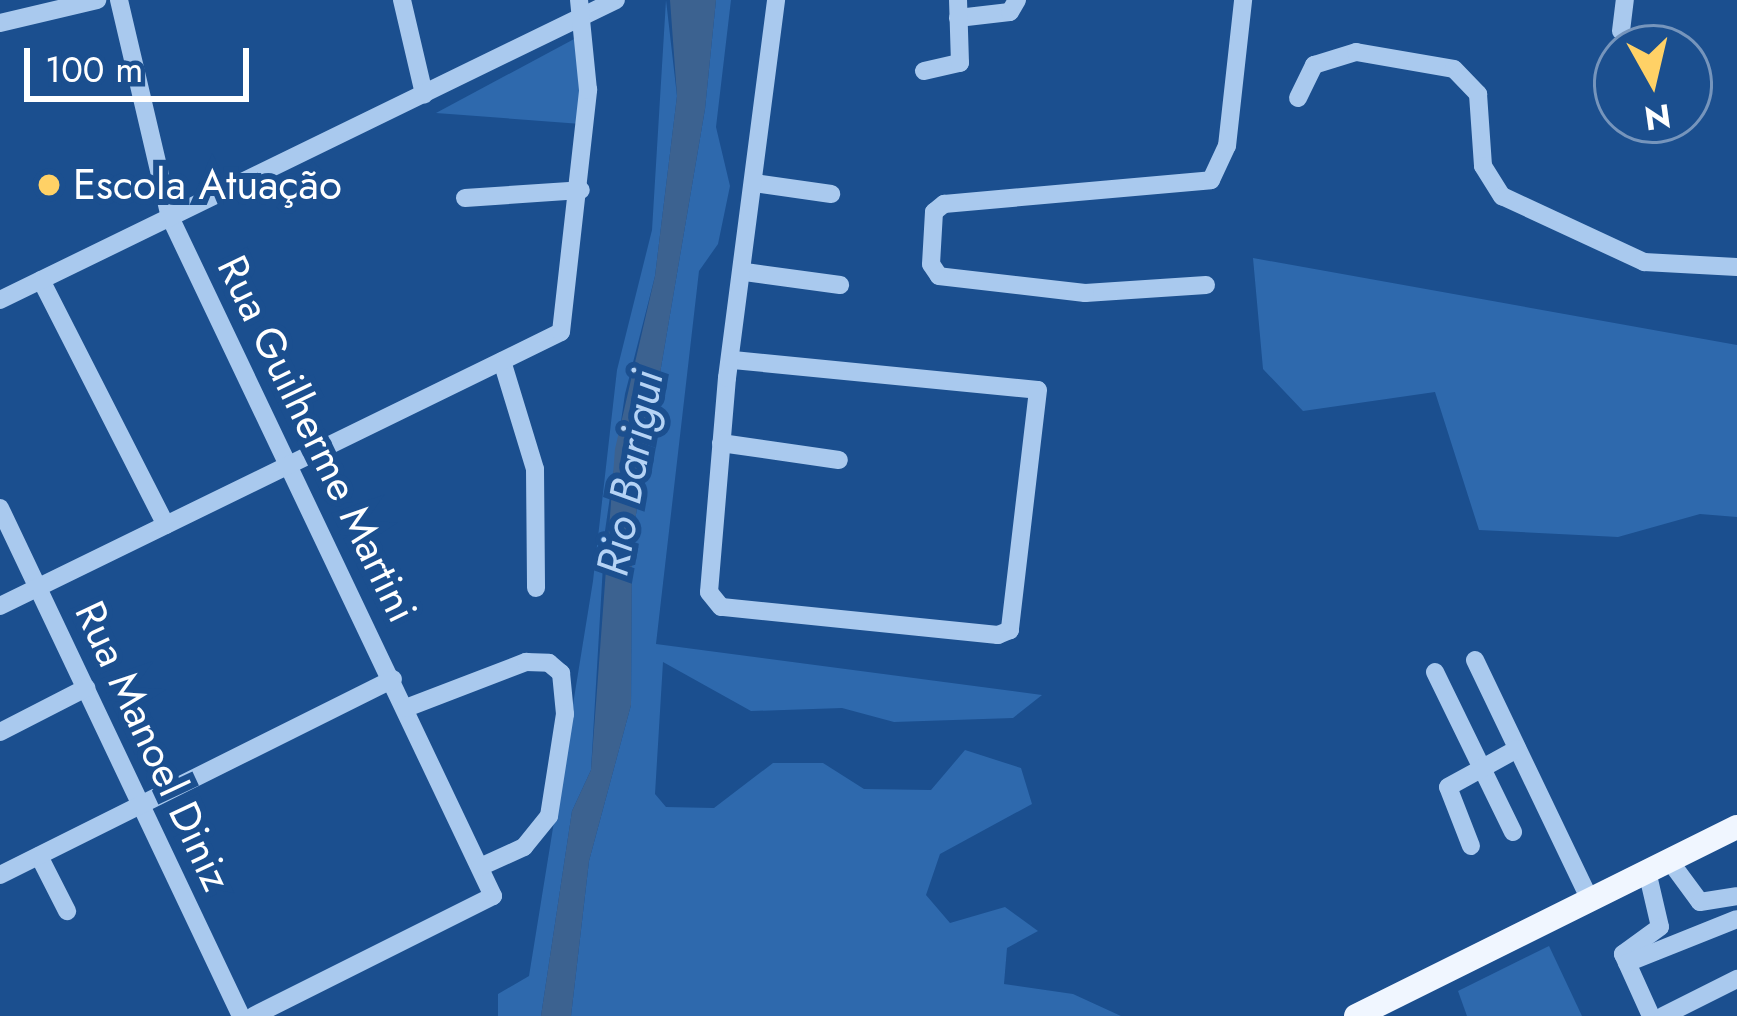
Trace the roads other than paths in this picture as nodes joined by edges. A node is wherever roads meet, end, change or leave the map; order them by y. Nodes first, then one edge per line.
1 (97, 0) edge
2 (119, 0) edge
3 (402, 0) edge
4 (616, 0) edge
5 (776, 0) edge
6 (1017, 0) edge
7 (1242, 3) edge
8 (581, 8) edge
9 (958, 9) edge
10 (0, 22) edge
11 (924, 71) dead end
12 (424, 94) junction
13 (1298, 98) dead end
14 (754, 183) junction
15 (581, 190) junction
16 (831, 194) dead end
17 (465, 198) dead end
18 (170, 217) junction
19 (1737, 267) edge
20 (745, 272) junction
21 (41, 280) junction
22 (840, 285) dead end
23 (1206, 285) dead end
24 (0, 300) edge
25 (733, 360) junction
26 (502, 361) junction
27 (721, 443) junction
28 (839, 460) dead end
29 (291, 464) junction
30 (0, 508) edge
31 (166, 525) junction
32 (38, 587) junction
33 (536, 589) dead end
34 (0, 606) edge
35 (1475, 660) dead end
36 (1435, 673) dead end
37 (393, 679) junction
38 (86, 688) junction
39 (406, 708) junction
40 (0, 732) edge
41 (1517, 749) junction
42 (1480, 765) junction
43 (141, 804) junction
44 (1737, 826) edge
45 (1513, 832) dead end
46 (1471, 846) dead end
47 (39, 856) junction
48 (1658, 866) junction
49 (480, 867) junction
50 (0, 875) edge
51 (1737, 896) edge
52 (1590, 900) junction
53 (67, 911) dead end
54 (1737, 919) edge
55 (1627, 963) junction
56 (1737, 980) edge
57 (241, 1016) edge
58 (253, 1016) edge
59 (1356, 1016) edge
60 (1651, 1016) edge
61 (1663, 1016) edge

1 - 10 street
2 - 18 street, Rua Guilherme Martini
3 - 12 street
4 - 8 street
5 - 14 street
6 - 9 street
7 - 23 street
8 - 12 street
8 - 15 street
9 - 11 street
12 - 18 street
13 - 19 street
14 - 16 street
14 - 20 street
15 - 17 street
15 - 26 street
18 - 21 street
18 - 29 street, Rua Guilherme Martini
20 - 22 street
20 - 25 street
21 - 24 street
21 - 31 street
25 - 27 street
25 - 27 street
26 - 29 street
26 - 33 street
27 - 28 street
29 - 31 street
29 - 37 street, Rua Guilherme Martini
30 - 32 street, Rua Manoel Diniz
31 - 32 street
32 - 34 street
32 - 38 street, Rua Manoel Diniz
35 - 41 street
36 - 42 street
37 - 39 street, Rua Guilherme Martini
37 - 43 street
38 - 40 street
38 - 43 street, Rua Manoel Diniz
39 - 49 street, Rua Guilherme Martini
39 - 49 street
41 - 42 street
41 - 52 street
42 - 45 street
42 - 46 street
43 - 47 street
43 - 57 street, Rua Manoel Diniz
44 - 48 main road
47 - 50 street
47 - 53 street
48 - 51 street
48 - 52 main road
48 - 55 street
49 - 58 street, Rua Guilherme Martini
52 - 59 main road
54 - 55 street
55 - 60 street
56 - 61 street

